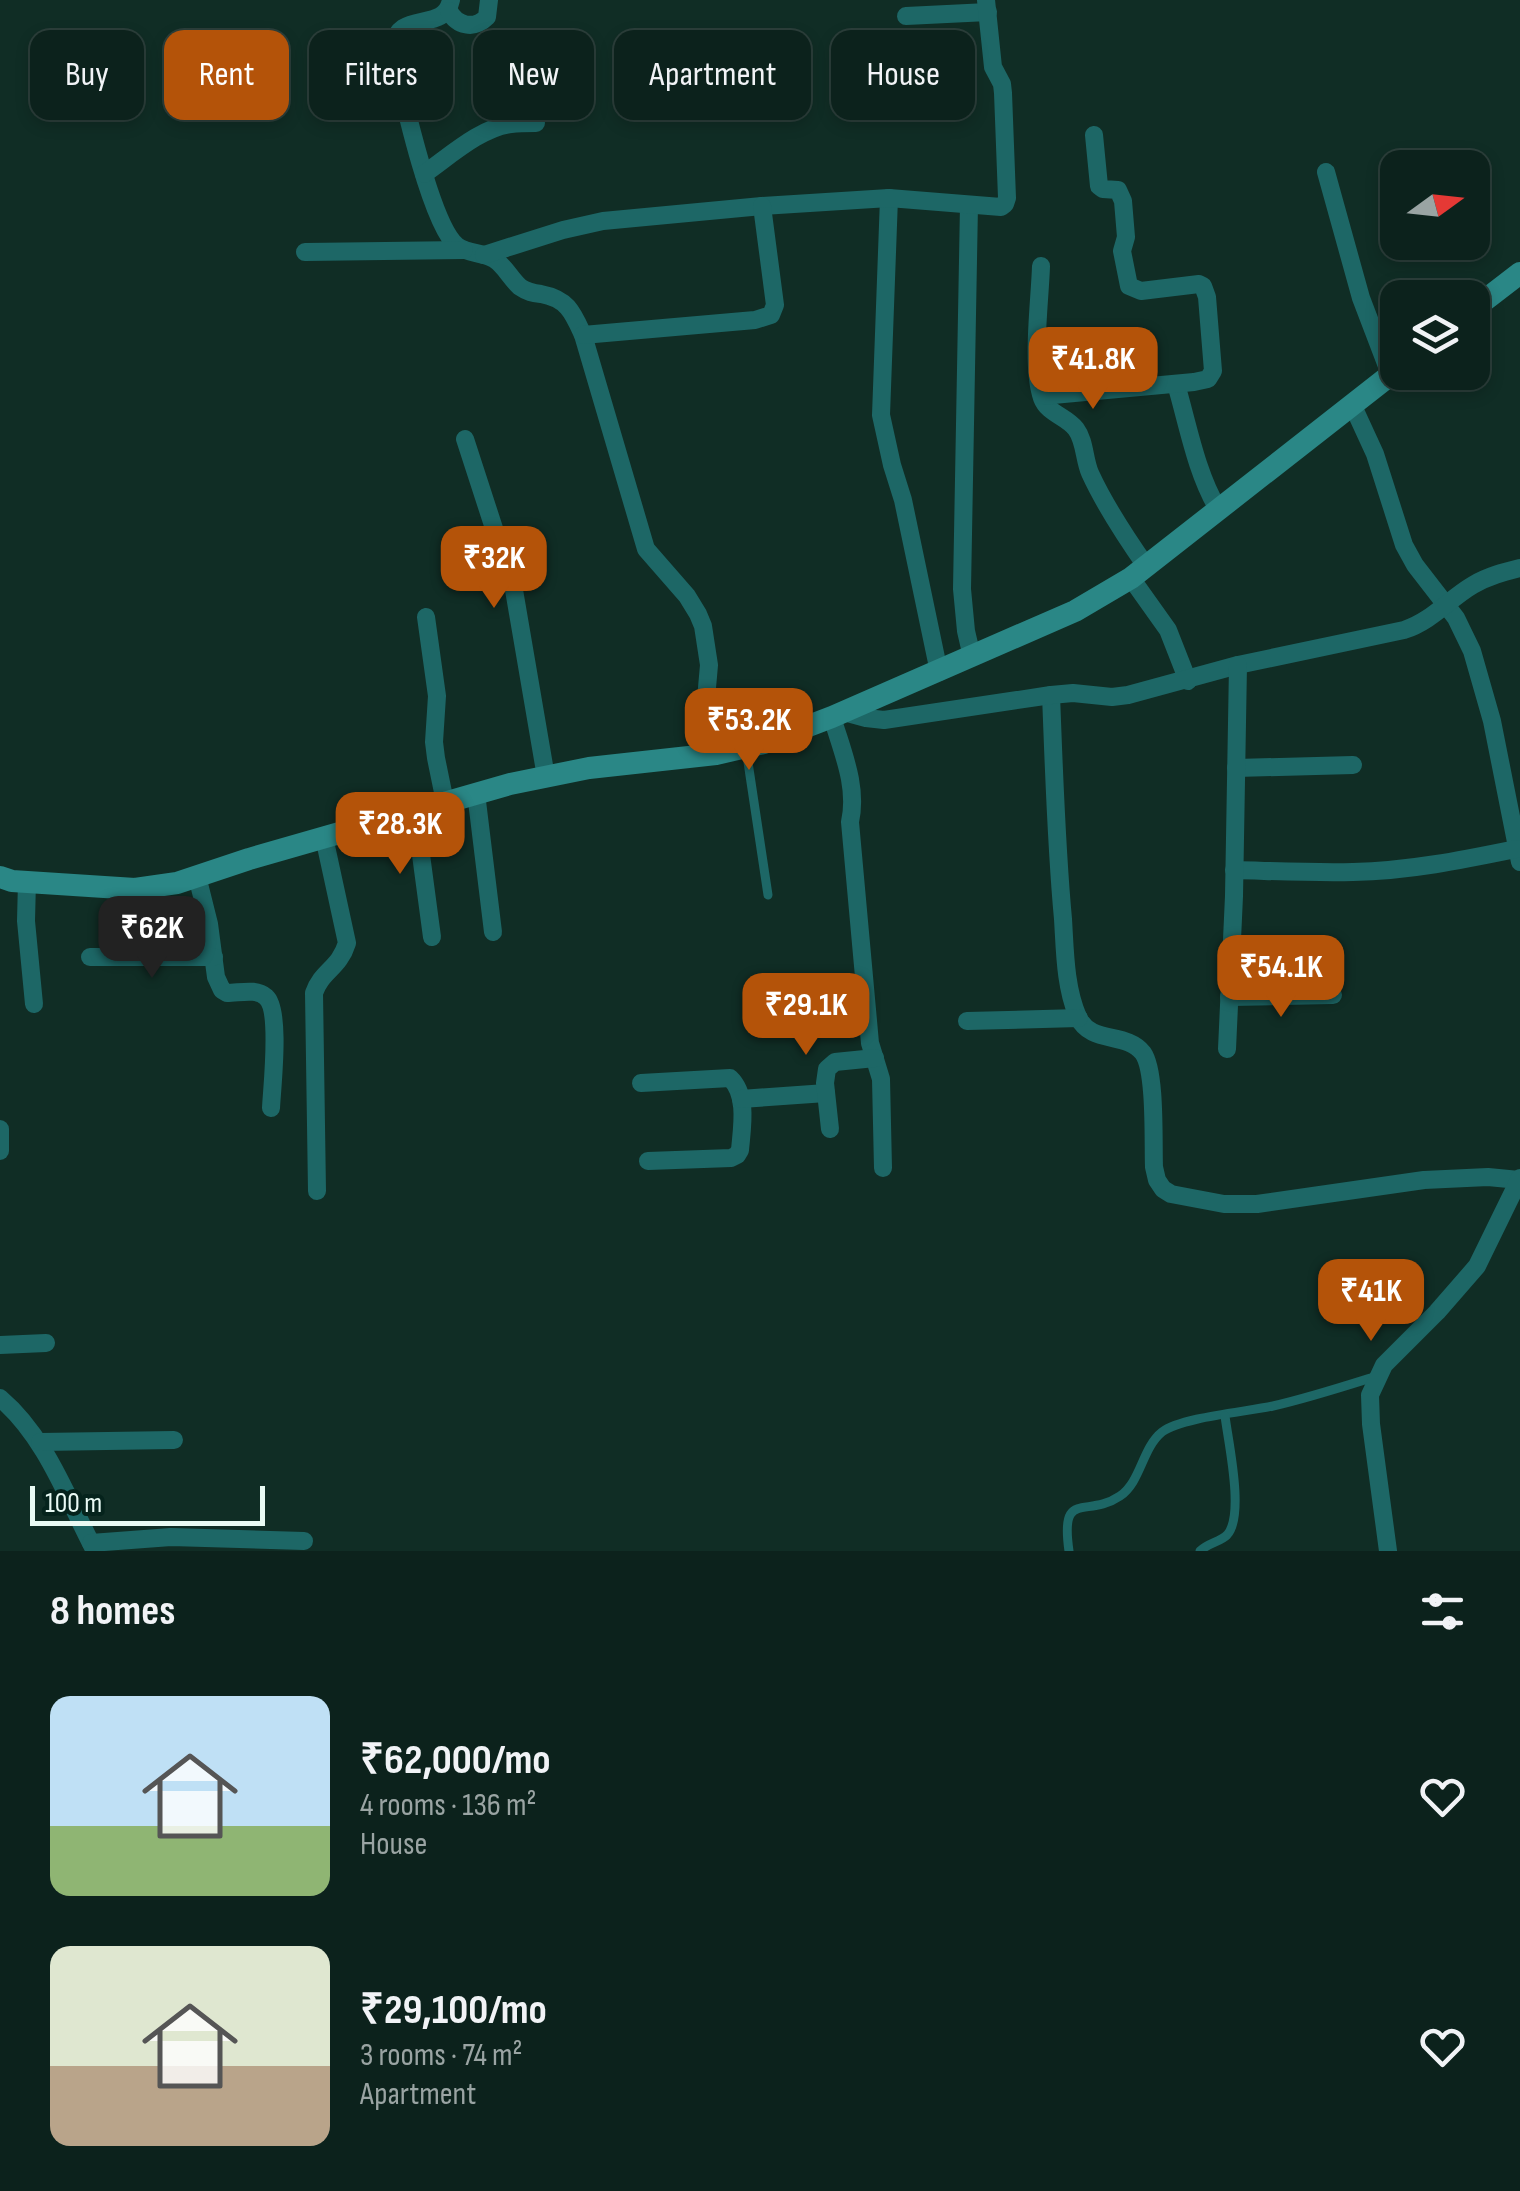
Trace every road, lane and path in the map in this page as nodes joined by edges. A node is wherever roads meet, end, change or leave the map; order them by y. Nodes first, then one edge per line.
1 (488, 0) edge
2 (450, 6) edge
3 (987, 6) edge
4 (906, 16) dead end
5 (536, 123) dead end
6 (1094, 136) dead end
7 (1326, 172) dead end
8 (424, 174) junction
9 (889, 198) junction
10 (762, 206) junction
11 (969, 206) junction
12 (464, 250) junction
13 (305, 252) dead end
14 (484, 254) junction
15 (1042, 266) dead end
16 (1520, 274) edge
17 (1490, 296) edge
18 (583, 335) junction
19 (1380, 340) edge
20 (1380, 382) edge
21 (1176, 384) junction
22 (1042, 396) junction
23 (1352, 404) junction
24 (466, 439) dead end
25 (1218, 509) junction
26 (1520, 568) edge
27 (1138, 572) junction
28 (1446, 606) junction
29 (426, 617) dead end
30 (972, 658) junction
31 (1238, 665) junction
32 (939, 672) junction
33 (1188, 680) junction
34 (1050, 696) junction
35 (838, 715) junction
36 (746, 746) junction
37 (701, 756) junction
38 (1353, 765) dead end
39 (1236, 768) junction
40 (546, 777) junction
41 (476, 793) junction
42 (445, 802) junction
43 (415, 810) junction
44 (324, 836) junction
45 (1518, 855) edge
46 (1234, 870) junction
47 (10, 880) edge
48 (202, 893) junction
49 (768, 895) dead end
50 (493, 932) dead end
51 (432, 937) dead end
52 (214, 957) junction
53 (90, 958) dead end
54 (1333, 995) dead end
55 (1229, 997) junction
56 (34, 1004) dead end
57 (1079, 1018) junction
58 (967, 1021) dead end
59 (1227, 1049) dead end
60 (875, 1058) junction
61 (640, 1083) dead end
62 (826, 1093) junction
63 (742, 1099) junction
64 (271, 1108) dead end
65 (830, 1128) dead end
66 (0, 1129) edge
67 (0, 1152) edge
68 (648, 1161) dead end
69 (883, 1168) dead end
70 (1520, 1179) edge
71 (317, 1191) dead end
72 (46, 1343) dead end
73 (0, 1345) edge
74 (1378, 1375) junction
75 (0, 1398) edge
76 (1225, 1416) junction
77 (174, 1440) dead end
78 (40, 1442) junction
79 (304, 1542) dead end
80 (92, 1547) edge
81 (1070, 1551) edge
82 (1200, 1551) edge
83 (1388, 1551) edge

1 - 2 street
2 - 8 street
3 - 4 street
3 - 11 street
5 - 8 street
6 - 21 street
7 - 19 street
8 - 12 street
9 - 10 street
9 - 11 street
9 - 32 street
10 - 14 street
10 - 18 street
11 - 30 street
12 - 13 street
12 - 14 street
14 - 18 street
15 - 22 street
16 - 17 main road
18 - 37 street
20 - 23 main road
21 - 22 street
21 - 25 street
22 - 27 street
23 - 25 main road
23 - 28 street
24 - 40 street
25 - 27 main road
26 - 28 street
27 - 30 main road
27 - 33 street
28 - 31 street
28 - 45 street
29 - 42 street
30 - 32 main road
31 - 33 street
31 - 39 street
32 - 35 main road
33 - 34 street
34 - 35 street
34 - 57 street
35 - 36 main road
35 - 60 street
36 - 37 main road
36 - 49 lane
37 - 40 main road
38 - 39 street
39 - 46 street
40 - 41 main road
41 - 42 main road
41 - 50 street
42 - 43 main road
43 - 44 main road
43 - 51 street
44 - 48 main road
44 - 71 street
45 - 46 street
46 - 55 street
47 - 48 main road
47 - 56 street
48 - 52 street
52 - 53 street
52 - 64 street
54 - 55 street
55 - 59 street
57 - 58 street
57 - 70 street
60 - 62 street
60 - 69 street
61 - 63 street
62 - 63 street
62 - 65 street
63 - 68 street
66 - 67 street
70 - 74 street
72 - 73 street
74 - 76 lane
74 - 83 street
75 - 78 street
76 - 81 lane
76 - 82 lane
77 - 78 street
78 - 80 street
79 - 80 street

